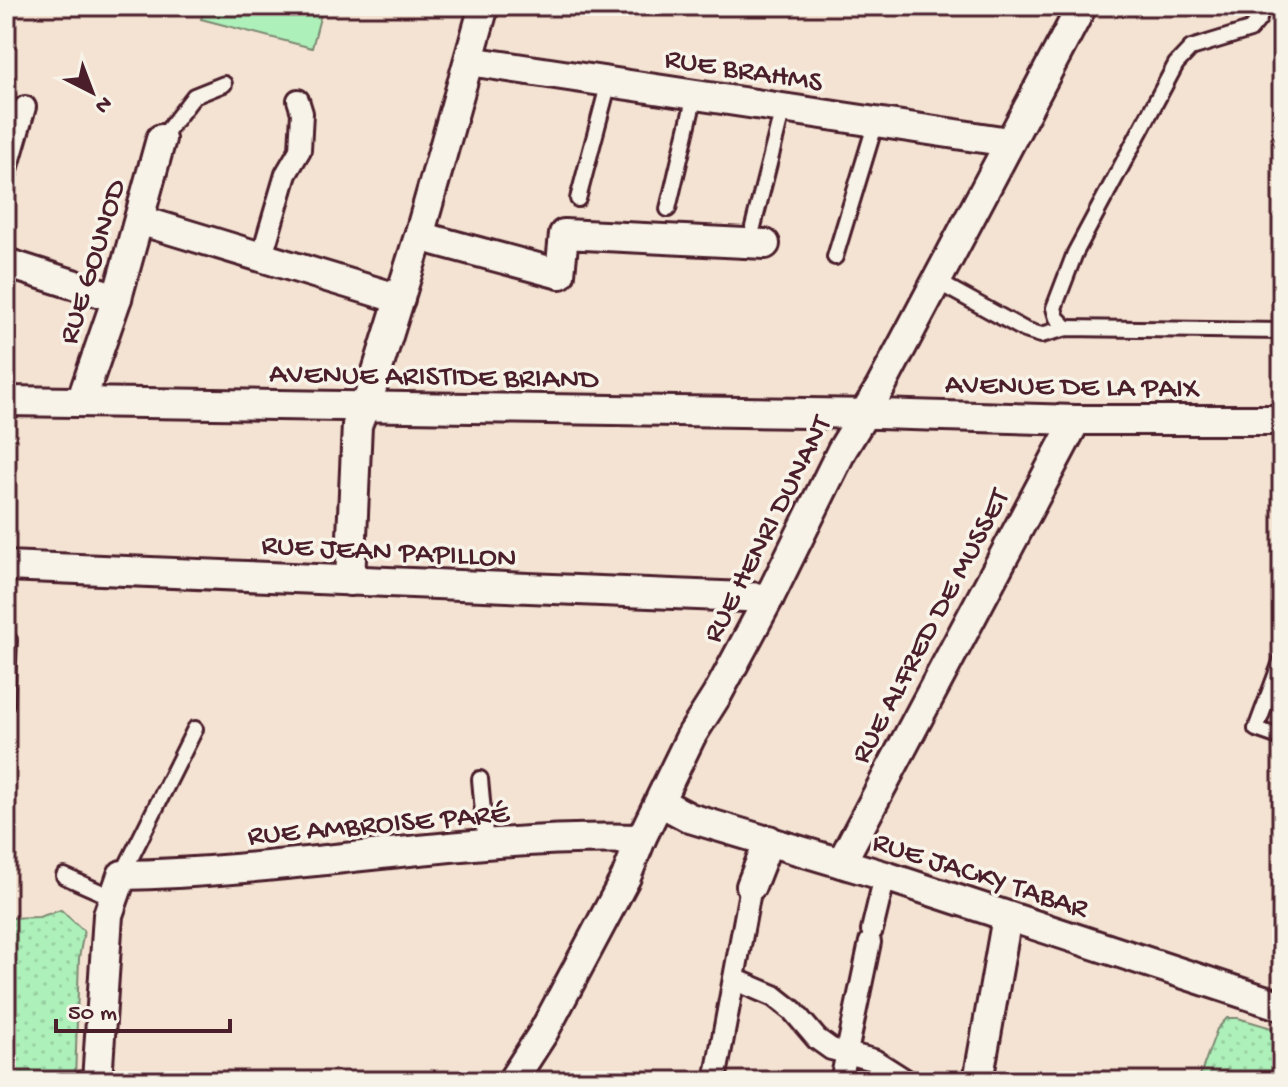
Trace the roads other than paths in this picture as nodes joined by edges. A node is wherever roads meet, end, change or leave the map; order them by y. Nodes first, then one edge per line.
1 (484, 6) edge
2 (1082, 6) edge
3 (1255, 6) edge
4 (469, 61) junction
5 (609, 82) junction
6 (224, 84) dead end
7 (695, 95) junction
8 (298, 100) dead end
9 (25, 107) dead end
10 (783, 108) junction
11 (876, 122) junction
12 (161, 139) joint
13 (1009, 142) junction
14 (6, 173) edge
15 (578, 199) dead end
16 (668, 209) dead end
17 (139, 220) junction
18 (759, 235) joint
19 (419, 236) junction
20 (262, 256) junction
21 (835, 257) dead end
22 (6, 263) edge
23 (936, 281) junction
24 (117, 298) junction
25 (400, 299) junction
26 (1067, 328) junction
27 (1282, 331) edge
28 (6, 401) edge
29 (83, 401) junction
30 (365, 408) junction
31 (862, 415) junction
32 (1076, 420) junction
33 (1282, 420) edge
34 (6, 566) edge
35 (350, 581) junction
36 (769, 598) junction
37 (9, 640) dead end
38 (1282, 659) edge
39 (6, 704) edge
40 (195, 729) dead end
41 (1282, 738) edge
42 (480, 779) dead end
43 (660, 802) junction
44 (641, 839) junction
45 (769, 840) junction
46 (486, 844) junction
47 (841, 863) junction
48 (64, 876) dead end
49 (885, 876) junction
50 (751, 886) joint
51 (119, 887) junction
52 (1007, 917) junction
53 (734, 979) junction
54 (1282, 1006) edge
55 (847, 1054) junction
56 (97, 1081) edge
57 (512, 1081) edge
58 (715, 1081) edge
59 (841, 1081) edge
60 (907, 1081) edge
61 (978, 1081) edge

1 - 4 street
2 - 13 street, RUE HENRI DUNANT
3 - 26 lane
4 - 5 street, RUE BRAHMS
4 - 19 street
5 - 7 street, RUE BRAHMS
5 - 15 lane
6 - 12 lane
7 - 10 street, RUE BRAHMS
7 - 16 lane
8 - 20 street
9 - 14 street
10 - 11 street, RUE BRAHMS
10 - 18 lane
11 - 13 street, RUE BRAHMS
11 - 21 lane
12 - 17 street, RUE GOUNOD
13 - 23 street, RUE HENRI DUNANT
17 - 20 street
17 - 24 street, RUE GOUNOD
18 - 19 street
19 - 25 street
20 - 25 street
22 - 24 street
23 - 26 lane
23 - 31 street, RUE HENRI DUNANT
24 - 29 street, RUE GOUNOD
25 - 30 street
26 - 27 lane
28 - 29 street, AVENUE ARISTIDE BRIAND
29 - 30 street, AVENUE ARISTIDE BRIAND
30 - 31 street, AVENUE ARISTIDE BRIAND
30 - 35 street
31 - 32 street, AVENUE DE LA PAIX
31 - 36 street, RUE HENRI DUNANT
32 - 33 street, AVENUE DE LA PAIX
32 - 47 street, RUE ALFRED DE MUSSET
34 - 35 street, RUE JEAN PAPILLON
35 - 36 street, RUE JEAN PAPILLON
36 - 43 street, RUE HENRI DUNANT
37 - 39 lane
38 - 41 lane
40 - 51 lane
42 - 46 lane
43 - 44 street, RUE HENRI DUNANT
43 - 45 street, RUE JACKY TABAR
44 - 46 street, RUE AMBROISE PARÉ
44 - 57 street, RUE HENRI DUNANT
45 - 47 street, RUE JACKY TABAR
45 - 50 street
46 - 51 street, RUE AMBROISE PARÉ
47 - 49 street, RUE JACKY TABAR
48 - 51 lane
49 - 52 street, RUE JACKY TABAR
49 - 55 street
50 - 53 street
51 - 56 street
52 - 54 street, RUE JACKY TABAR
52 - 61 street
53 - 55 street
53 - 58 street
55 - 59 street
55 - 60 street

